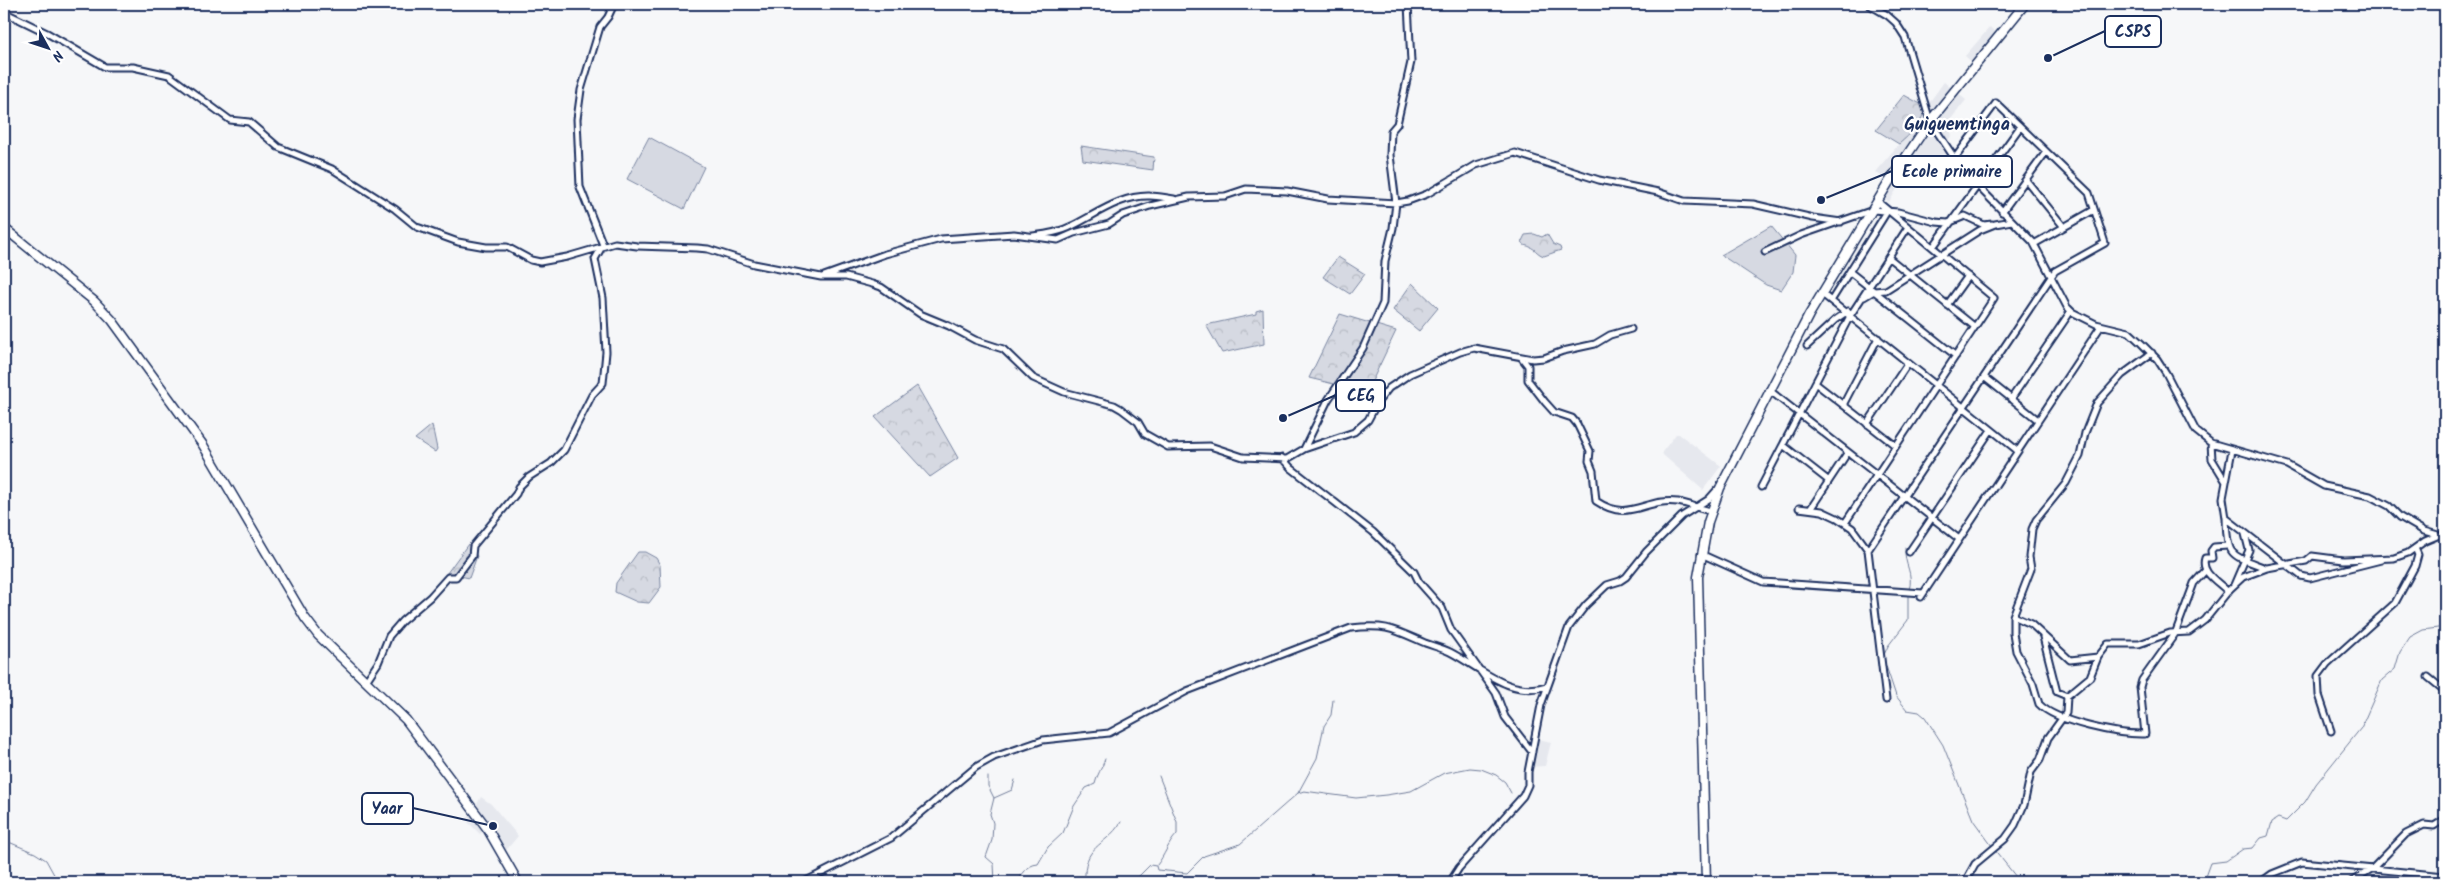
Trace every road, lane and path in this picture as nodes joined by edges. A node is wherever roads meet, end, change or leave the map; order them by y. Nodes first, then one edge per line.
1 (614, 4) edge
2 (1408, 4) edge
3 (1868, 4) edge
4 (2025, 4) edge
5 (4, 12) edge
6 (1930, 121) junction
7 (2020, 127) junction
8 (2046, 152) junction
9 (1955, 158) junction
10 (2026, 180) junction
11 (1977, 186) junction
12 (1178, 200) junction
13 (1878, 202) junction
14 (1396, 203) junction
15 (1873, 210) junction
16 (1888, 210) junction
17 (2094, 210) junction
18 (2002, 212) junction
19 (1954, 219) junction
20 (2012, 221) junction
21 (1841, 222) junction
22 (1995, 224) junction
23 (1908, 227) junction
24 (2064, 227) junction
25 (4, 228) edge
26 (1030, 236) junction
27 (2034, 244) junction
28 (603, 245) junction
29 (1933, 248) junction
30 (1765, 252) dead end
31 (1943, 255) junction
32 (1889, 258) junction
33 (1850, 272) junction
34 (1910, 275) junction
35 (1968, 276) junction
36 (821, 278) junction
37 (2051, 278) junction
38 (1872, 289) junction
39 (1822, 293) junction
40 (1831, 301) junction
41 (1947, 305) junction
42 (2071, 311) junction
43 (1848, 315) junction
44 (2101, 326) junction
45 (1975, 327) junction
46 (1631, 329) dead end
47 (1878, 338) junction
48 (1807, 346) dead end
49 (2152, 353) junction
50 (1520, 356) junction
51 (1956, 356) junction
52 (1908, 363) junction
53 (1984, 377) junction
54 (1815, 383) junction
55 (1936, 386) junction
56 (1769, 390) junction
57 (2011, 399) junction
58 (1843, 405) junction
59 (1963, 407) junction
60 (1799, 414) junction
61 (2038, 420) junction
62 (1868, 424) junction
63 (1991, 430) junction
64 (2211, 443) junction
65 (1783, 445) junction
66 (1896, 446) junction
67 (1304, 449) junction
68 (2232, 450) junction
69 (2018, 451) junction
70 (1848, 452) junction
71 (1281, 458) junction
72 (1877, 474) junction
73 (1829, 481) junction
74 (2226, 482) junction
75 (1761, 487) dead end
76 (1720, 488) junction
77 (1904, 496) junction
78 (1695, 508) junction
79 (1799, 508) dead end
80 (1811, 508) junction
81 (1711, 512) junction
82 (1932, 517) junction
83 (2226, 518) junction
84 (1845, 523) junction
85 (2245, 534) junction
86 (2437, 536) junction
87 (2445, 537) edge
88 (1960, 539) junction
89 (2227, 546) junction
90 (2415, 548) junction
91 (1868, 550) junction
92 (1909, 552) dead end
93 (1701, 554) junction
94 (2386, 558) junction
95 (2245, 561) junction
96 (2288, 565) junction
97 (2267, 568) junction
98 (2205, 571) junction
99 (2233, 586) junction
100 (1874, 590) junction
101 (2228, 592) junction
102 (2013, 616) junction
103 (2175, 634) junction
104 (2043, 637) junction
105 (2098, 657) junction
106 (1479, 670) junction
107 (2428, 677) dead end
108 (366, 681) junction
109 (1547, 686) junction
110 (2445, 691) edge
111 (2067, 696) junction
112 (1886, 700) dead end
113 (2064, 717) junction
114 (2331, 731) dead end
115 (1532, 752) junction
116 (2445, 819) edge
117 (2373, 868) junction
118 (2445, 876) edge
119 (518, 882) edge
120 (804, 882) edge
121 (1450, 882) edge
122 (1706, 882) edge
123 (1965, 882) edge
124 (2260, 882) edge
125 (2351, 882) edge

1 - 28 street
2 - 14 street
3 - 6 street
4 - 6 street
5 - 28 street
6 - 9 street
6 - 13 street
7 - 8 street
7 - 9 street
7 - 11 street
8 - 10 street
8 - 17 street
9 - 11 street
10 - 18 street
10 - 24 street
11 - 18 street
11 - 19 street
12 - 14 street
12 - 26 street
12 - 26 street
13 - 15 street
13 - 16 street
14 - 21 street
14 - 67 street
15 - 16 street
15 - 21 street
15 - 39 street
16 - 19 street
16 - 23 street
16 - 33 street
17 - 24 street
17 - 37 street
18 - 20 street
19 - 22 street
19 - 29 street
20 - 22 street
20 - 27 street
21 - 30 street
22 - 31 street
23 - 29 street
23 - 32 street
24 - 27 street
25 - 108 street
26 - 36 street
27 - 37 street
28 - 36 street
28 - 108 street
29 - 31 street
31 - 34 street
31 - 35 street
32 - 34 street
32 - 38 street
33 - 38 street
33 - 40 street
34 - 38 street
34 - 41 street
35 - 41 street
35 - 45 street
36 - 71 street
37 - 42 street
37 - 53 street
38 - 43 street
38 - 51 street
39 - 40 street
39 - 56 street
40 - 43 street
41 - 45 street
42 - 44 street
42 - 57 street
43 - 47 street
43 - 48 street
43 - 54 street
44 - 49 street
44 - 61 street
45 - 51 street
46 - 50 street
47 - 52 street
47 - 58 street
49 - 64 street
49 - 102 street
50 - 67 street
50 - 78 street
51 - 55 street
52 - 55 street
52 - 62 street
53 - 57 street
53 - 59 street
54 - 58 street
54 - 60 street
55 - 59 street
55 - 66 street
56 - 60 street
56 - 76 street
57 - 61 street
58 - 62 street
59 - 63 street
59 - 77 street
60 - 65 street
60 - 70 street
61 - 69 street
62 - 66 street
63 - 69 street
63 - 82 street
64 - 68 street
64 - 74 street
65 - 73 street
65 - 75 street
66 - 72 street
67 - 71 street
68 - 74 street
68 - 86 street
69 - 88 street
70 - 72 street
70 - 73 street
71 - 106 street
72 - 77 street
72 - 84 street
73 - 80 street
74 - 83 street
76 - 78 street
76 - 81 street
77 - 82 street
77 - 91 street
78 - 81 street
78 - 109 street
79 - 80 street
80 - 84 street
81 - 93 street
82 - 88 street
82 - 92 street
83 - 85 street
83 - 89 street
84 - 91 street
85 - 95 street
85 - 96 street
86 - 87 street
86 - 90 street
88 - 100 street
89 - 95 street
89 - 98 street
90 - 94 street
90 - 114 street
91 - 100 street
93 - 100 street
93 - 122 street
94 - 96 street
94 - 96 street
95 - 97 street
95 - 99 street
96 - 97 street
97 - 99 street
98 - 101 street
98 - 103 street
99 - 101 street
100 - 112 street
101 - 103 street
102 - 104 street
102 - 113 street
103 - 105 street
103 - 113 street
104 - 105 street
104 - 111 street
105 - 111 street
106 - 109 street
106 - 115 street
106 - 120 street
107 - 110 street
108 - 119 street
109 - 115 street
111 - 113 street
113 - 123 street
115 - 121 street
116 - 117 street
117 - 118 street
117 - 124 street
117 - 125 street

